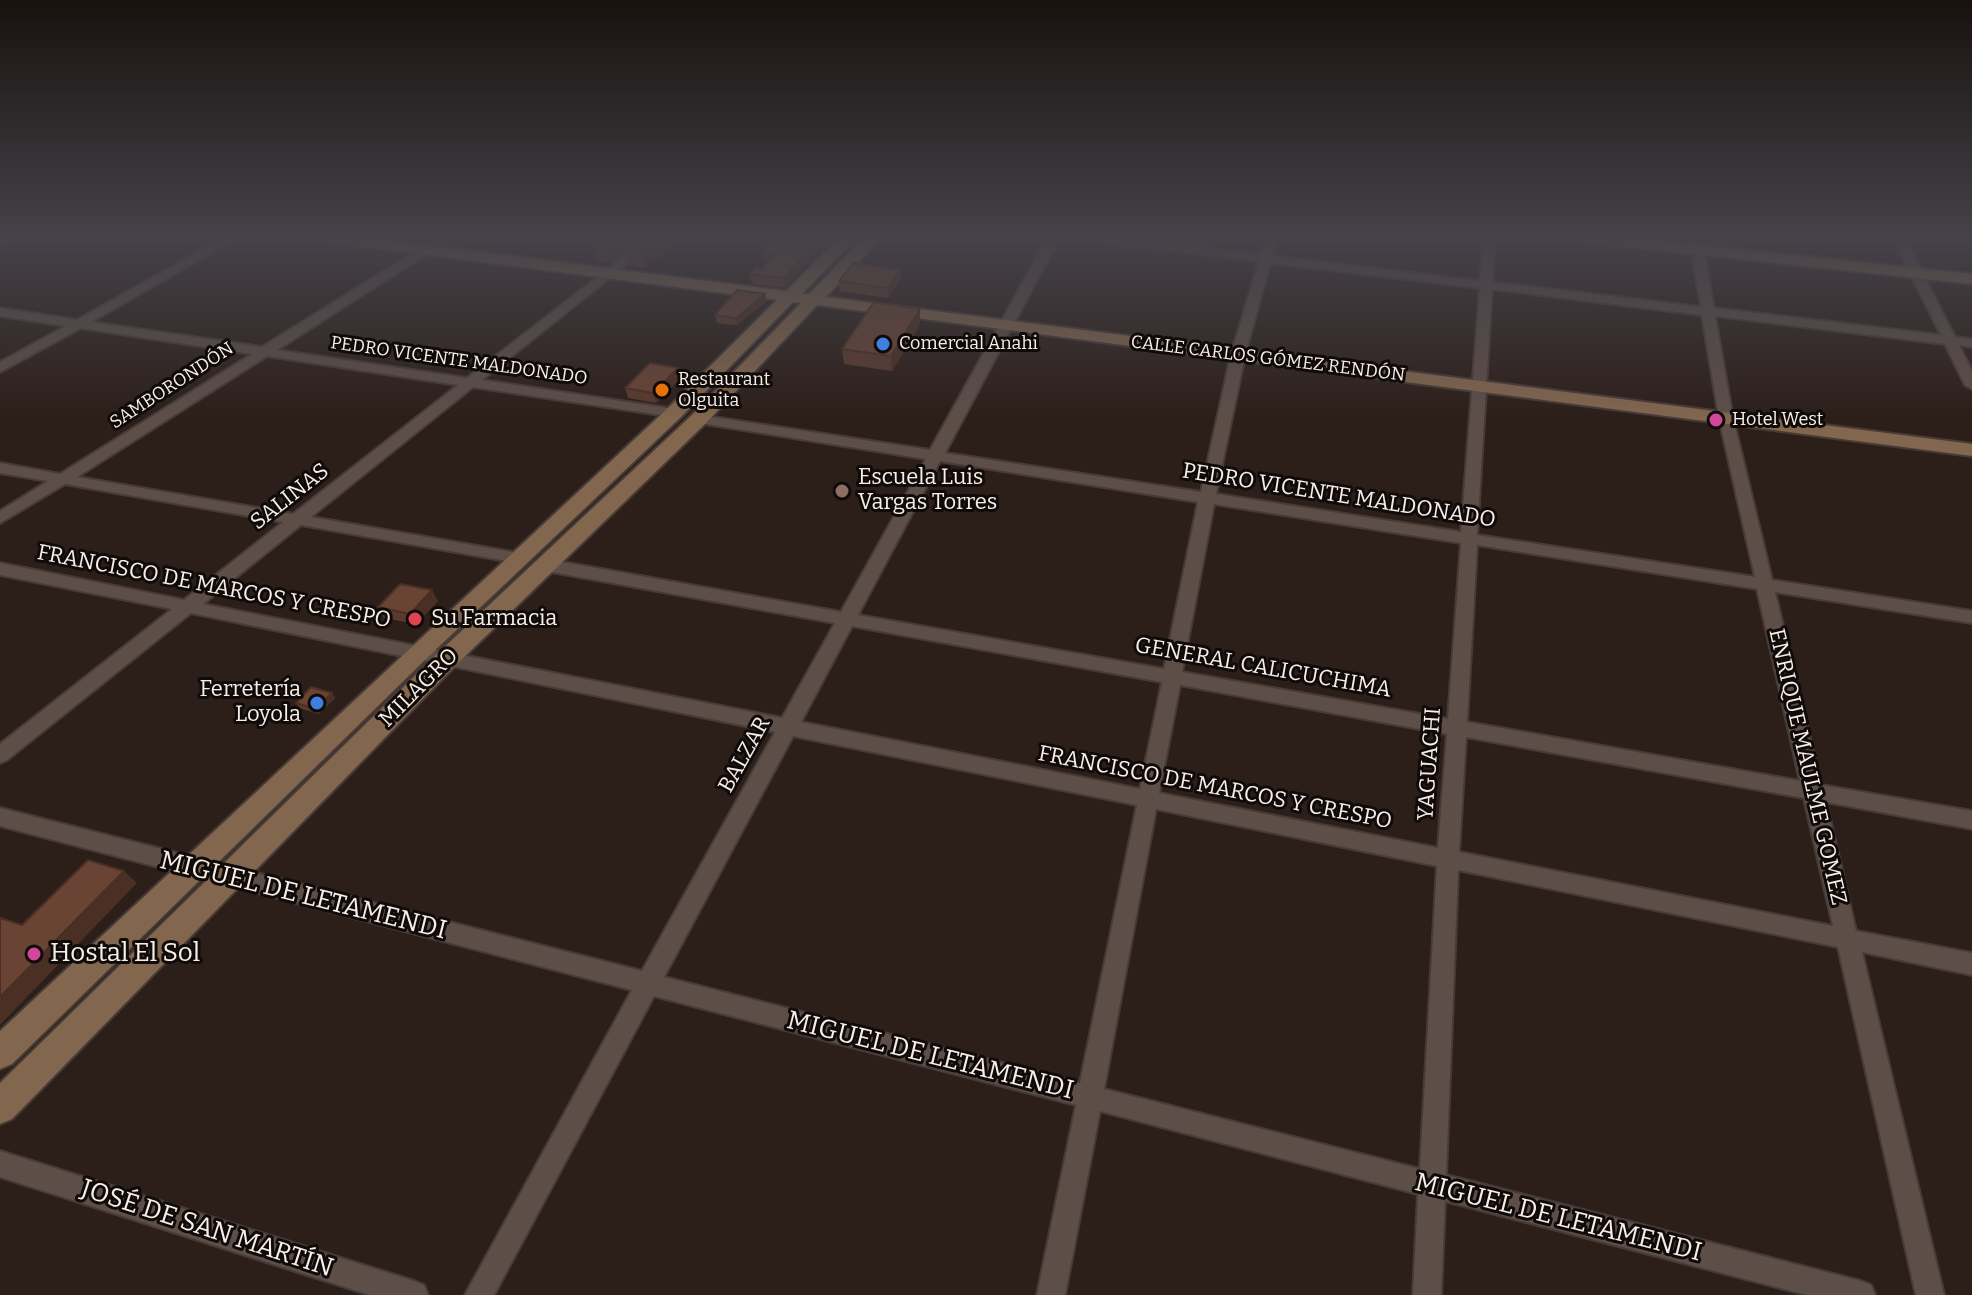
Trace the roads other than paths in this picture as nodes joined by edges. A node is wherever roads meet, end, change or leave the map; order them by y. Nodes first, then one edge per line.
1 (125, 297) edge
2 (349, 297) edge
3 (577, 297) edge
4 (792, 297) edge
5 (795, 297) edge
6 (816, 297) edge
7 (1021, 297) edge
8 (1255, 297) edge
9 (1485, 297) edge
10 (1595, 297) edge
11 (1704, 297) edge
12 (1928, 297) edge
13 (814, 300) junction
14 (1706, 310) junction
15 (0, 312) edge
16 (1006, 324) junction
17 (76, 325) junction
18 (1948, 340) junction
19 (1972, 343) edge
20 (259, 352) junction
21 (1238, 355) junction
22 (0, 368) edge
23 (469, 383) junction
24 (1477, 385) junction
25 (1972, 385) edge
26 (674, 413) junction
27 (1726, 418) junction
28 (699, 419) junction
29 (1972, 450) edge
30 (935, 456) junction
31 (0, 468) edge
32 (62, 478) junction
33 (1207, 498) junction
34 (0, 518) edge
35 (297, 520) junction
36 (1468, 538) junction
37 (518, 558) junction
38 (546, 565) junction
39 (0, 569) edge
40 (1764, 585) junction
41 (188, 606) junction
42 (1972, 617) edge
43 (847, 618) junction
44 (418, 652) junction
45 (448, 658) junction
46 (1171, 676) junction
47 (788, 726) junction
48 (1457, 727) junction
49 (0, 755) edge
50 (1813, 791) junction
51 (1147, 798) junction
52 (0, 817) edge
53 (1972, 820) edge
54 (1448, 859) junction
55 (191, 868) junction
56 (229, 876) junction
57 (1847, 939) junction
58 (1972, 964) edge
59 (648, 984) junction
60 (0, 1053) edge
61 (1087, 1097) junction
62 (0, 1107) edge
63 (0, 1164) edge
64 (1432, 1186) junction
65 (414, 1295) edge
66 (479, 1295) edge
67 (1051, 1295) edge
68 (1427, 1295) edge
69 (1861, 1295) edge
70 (1930, 1295) edge

1 - 17 street
2 - 20 street, SAMBORONDÓN
3 - 23 street, SALINAS
4 - 26 main road, MILAGRO
5 - 13 main road, CALLE CARLOS GÓMEZ RENDÓN
6 - 13 main road, MILAGRO
7 - 16 street, BALZAR
8 - 21 street
9 - 24 street, YAGUACHI
10 - 14 street
11 - 14 street, ENRIQUE MAULME GOMEZ
12 - 18 street
13 - 16 main road, CALLE CARLOS GÓMEZ RENDÓN
13 - 28 main road, MILAGRO
14 - 18 street
14 - 27 street, ENRIQUE MAULME GOMEZ
15 - 17 street, PEDRO VICENTE MALDONADO
16 - 21 main road, CALLE CARLOS GÓMEZ RENDÓN
16 - 30 street, BALZAR
17 - 20 street, PEDRO VICENTE MALDONADO
17 - 22 street
18 - 19 street
18 - 25 street
20 - 23 street, PEDRO VICENTE MALDONADO
20 - 32 street, SAMBORONDÓN
21 - 24 main road, CALLE CARLOS GÓMEZ RENDÓN
21 - 33 street
23 - 26 street, PEDRO VICENTE MALDONADO
23 - 35 street, SALINAS
24 - 27 main road, CALLE CARLOS GÓMEZ RENDÓN
24 - 36 street, YAGUACHI
26 - 37 main road, MILAGRO
27 - 29 main road, CALLE CARLOS GÓMEZ RENDÓN
27 - 40 street, ENRIQUE MAULME GOMEZ
28 - 30 street, PEDRO VICENTE MALDONADO
28 - 38 main road, MILAGRO
30 - 33 street, PEDRO VICENTE MALDONADO
30 - 43 street, BALZAR
31 - 32 street
32 - 34 street, SAMBORONDÓN
32 - 35 street
33 - 36 street, PEDRO VICENTE MALDONADO
33 - 46 street
35 - 37 street
35 - 41 street, SALINAS
36 - 40 street, PEDRO VICENTE MALDONADO
36 - 48 street, YAGUACHI
37 - 44 main road, MILAGRO
38 - 43 street, GENERAL CALICUCHIMA
38 - 45 main road, MILAGRO
39 - 41 street, FRANCISCO DE MARCOS Y CRESPO
40 - 42 street, PEDRO VICENTE MALDONADO
40 - 50 street, ENRIQUE MAULME GOMEZ
41 - 44 street, FRANCISCO DE MARCOS Y CRESPO
41 - 49 street, SALINAS
43 - 46 street, GENERAL CALICUCHIMA
43 - 47 street, BALZAR
44 - 45 street, FRANCISCO DE MARCOS Y CRESPO
44 - 55 main road, MILAGRO
45 - 47 street, FRANCISCO DE MARCOS Y CRESPO
45 - 56 main road, MILAGRO
46 - 48 street, GENERAL CALICUCHIMA
46 - 51 street
47 - 51 street, FRANCISCO DE MARCOS Y CRESPO
47 - 59 street, BALZAR
48 - 50 street, GENERAL CALICUCHIMA
48 - 54 street, YAGUACHI
50 - 53 street, GENERAL CALICUCHIMA
50 - 57 street, ENRIQUE MAULME GOMEZ
51 - 54 street, FRANCISCO DE MARCOS Y CRESPO
51 - 61 street
52 - 55 street, MIGUEL DE LETAMENDI
54 - 57 street, FRANCISCO DE MARCOS Y CRESPO
54 - 64 street, YAGUACHI
55 - 56 street, MIGUEL DE LETAMENDI
55 - 60 main road, MILAGRO
56 - 59 street, MIGUEL DE LETAMENDI
56 - 62 main road, MILAGRO
57 - 58 street, FRANCISCO DE MARCOS Y CRESPO
57 - 70 street, ENRIQUE MAULME GOMEZ
59 - 61 street, MIGUEL DE LETAMENDI
59 - 66 street, BALZAR
61 - 64 street, MIGUEL DE LETAMENDI
61 - 67 street
63 - 65 street, JOSÉ DE SAN MARTÍN
64 - 68 street, YAGUACHI
64 - 69 street, MIGUEL DE LETAMENDI

